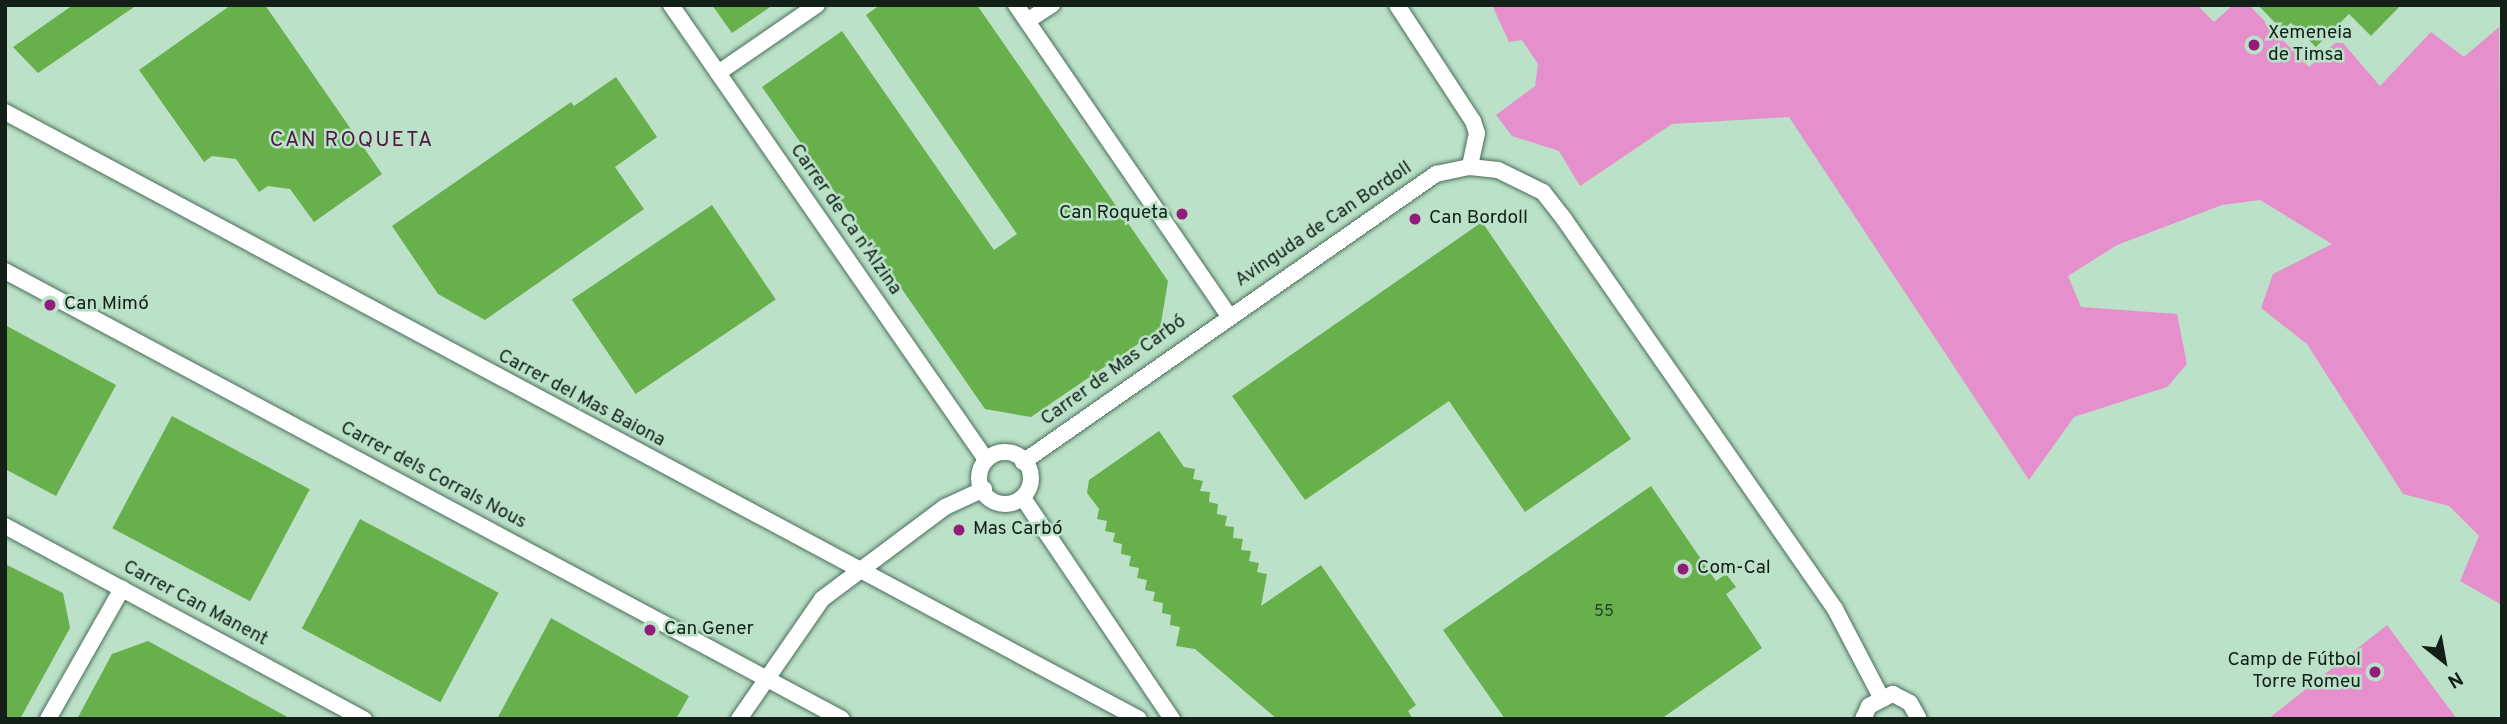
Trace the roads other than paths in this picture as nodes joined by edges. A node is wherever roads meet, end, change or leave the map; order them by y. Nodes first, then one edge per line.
1 (671, 5) edge
2 (817, 5) edge
3 (1016, 5) edge
4 (1052, 5) edge
5 (1397, 5) edge
6 (1027, 20) junction
7 (718, 73) junction
8 (5, 112) edge
9 (1471, 167) junction
10 (5, 271) edge
11 (1229, 316) junction
12 (985, 458) junction
13 (1023, 462) junction
14 (984, 489) junction
15 (1023, 498) junction
16 (5, 526) edge
17 (858, 571) junction
18 (122, 589) junction
19 (764, 677) junction
20 (1881, 697) junction
21 (48, 719) edge
22 (364, 719) edge
23 (738, 719) edge
24 (842, 719) edge
25 (1139, 719) edge
26 (1172, 719) edge
27 (1863, 719) edge
28 (1919, 719) edge

1 - 7 street, Carrer de Ca n'Alzina
2 - 7 street
3 - 6 street, Avinguda de Can Bordoll
4 - 6 street
5 - 9 street
6 - 11 street, Avinguda de Can Bordoll
7 - 12 street, Carrer de Ca n'Alzina
8 - 17 street, Carrer del Mas Baiona
9 - 11 street, Avinguda de Can Bordoll
9 - 20 street, Avinguda de Can Bordoll
10 - 19 street, Carrer dels Corrals Nous
11 - 13 street, Carrer de Mas Carbó
12 - 13 street
12 - 14 street
13 - 15 street
14 - 15 street
14 - 17 street
15 - 26 street
16 - 18 street, Carrer Can Manent
17 - 19 street
17 - 25 street, Carrer del Mas Baiona
18 - 21 street
18 - 22 street, Carrer Can Manent
19 - 23 street
19 - 24 street, Carrer dels Corrals Nous
20 - 27 street
20 - 28 street

